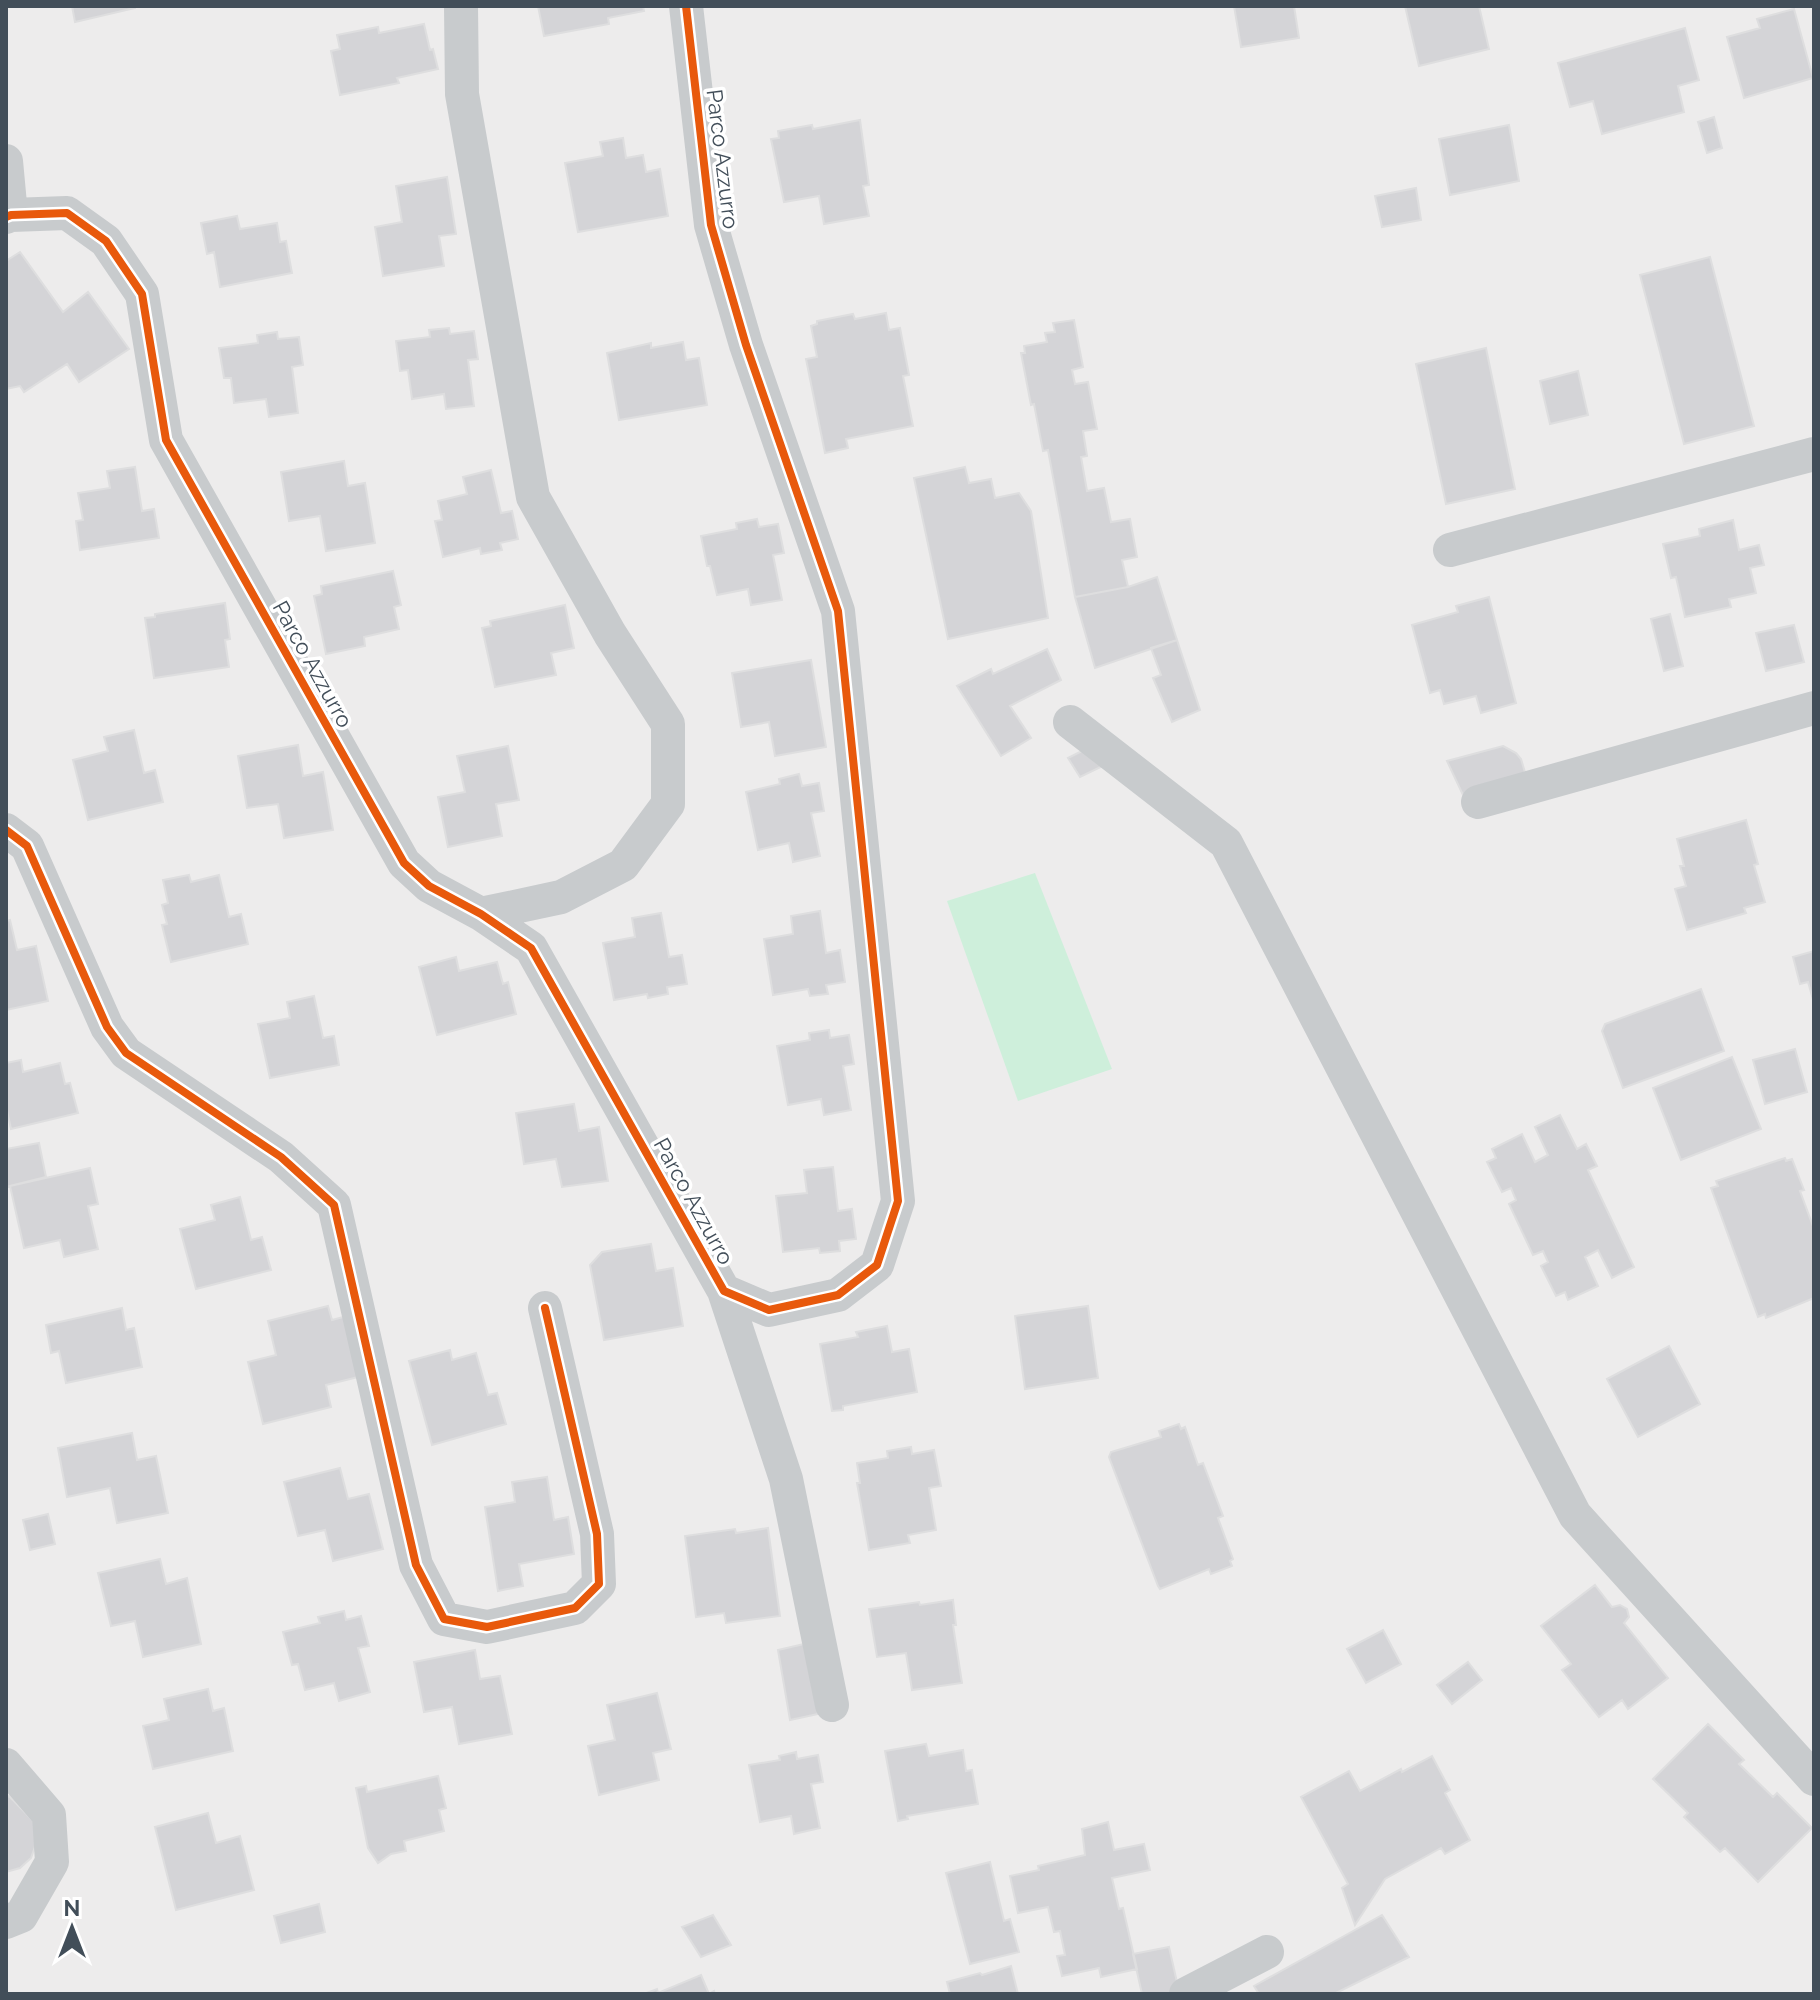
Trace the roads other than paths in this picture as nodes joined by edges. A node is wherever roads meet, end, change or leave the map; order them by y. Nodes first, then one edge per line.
1 (461, 6) edge
2 (686, 6) edge
3 (6, 161) edge
4 (9, 216) edge
5 (1814, 454) edge
6 (1450, 550) dead end
7 (1814, 708) edge
8 (1070, 722) dead end
9 (1478, 802) dead end
10 (6, 830) edge
11 (481, 914) junction
12 (724, 1291) junction
13 (545, 1308) dead end
14 (832, 1705) dead end
15 (6, 1765) edge
16 (1814, 1779) edge
17 (6, 1922) edge
18 (1267, 1952) dead end
19 (1186, 1994) edge

1 - 11 street
2 - 12 street, Parco Azzurro
3 - 4 street, Parco Azzurro
4 - 11 street, Parco Azzurro
5 - 6 street
7 - 9 street
8 - 16 street
10 - 13 street
11 - 12 street, Parco Azzurro
12 - 14 street, Parco Azzurro
15 - 17 street
18 - 19 street

